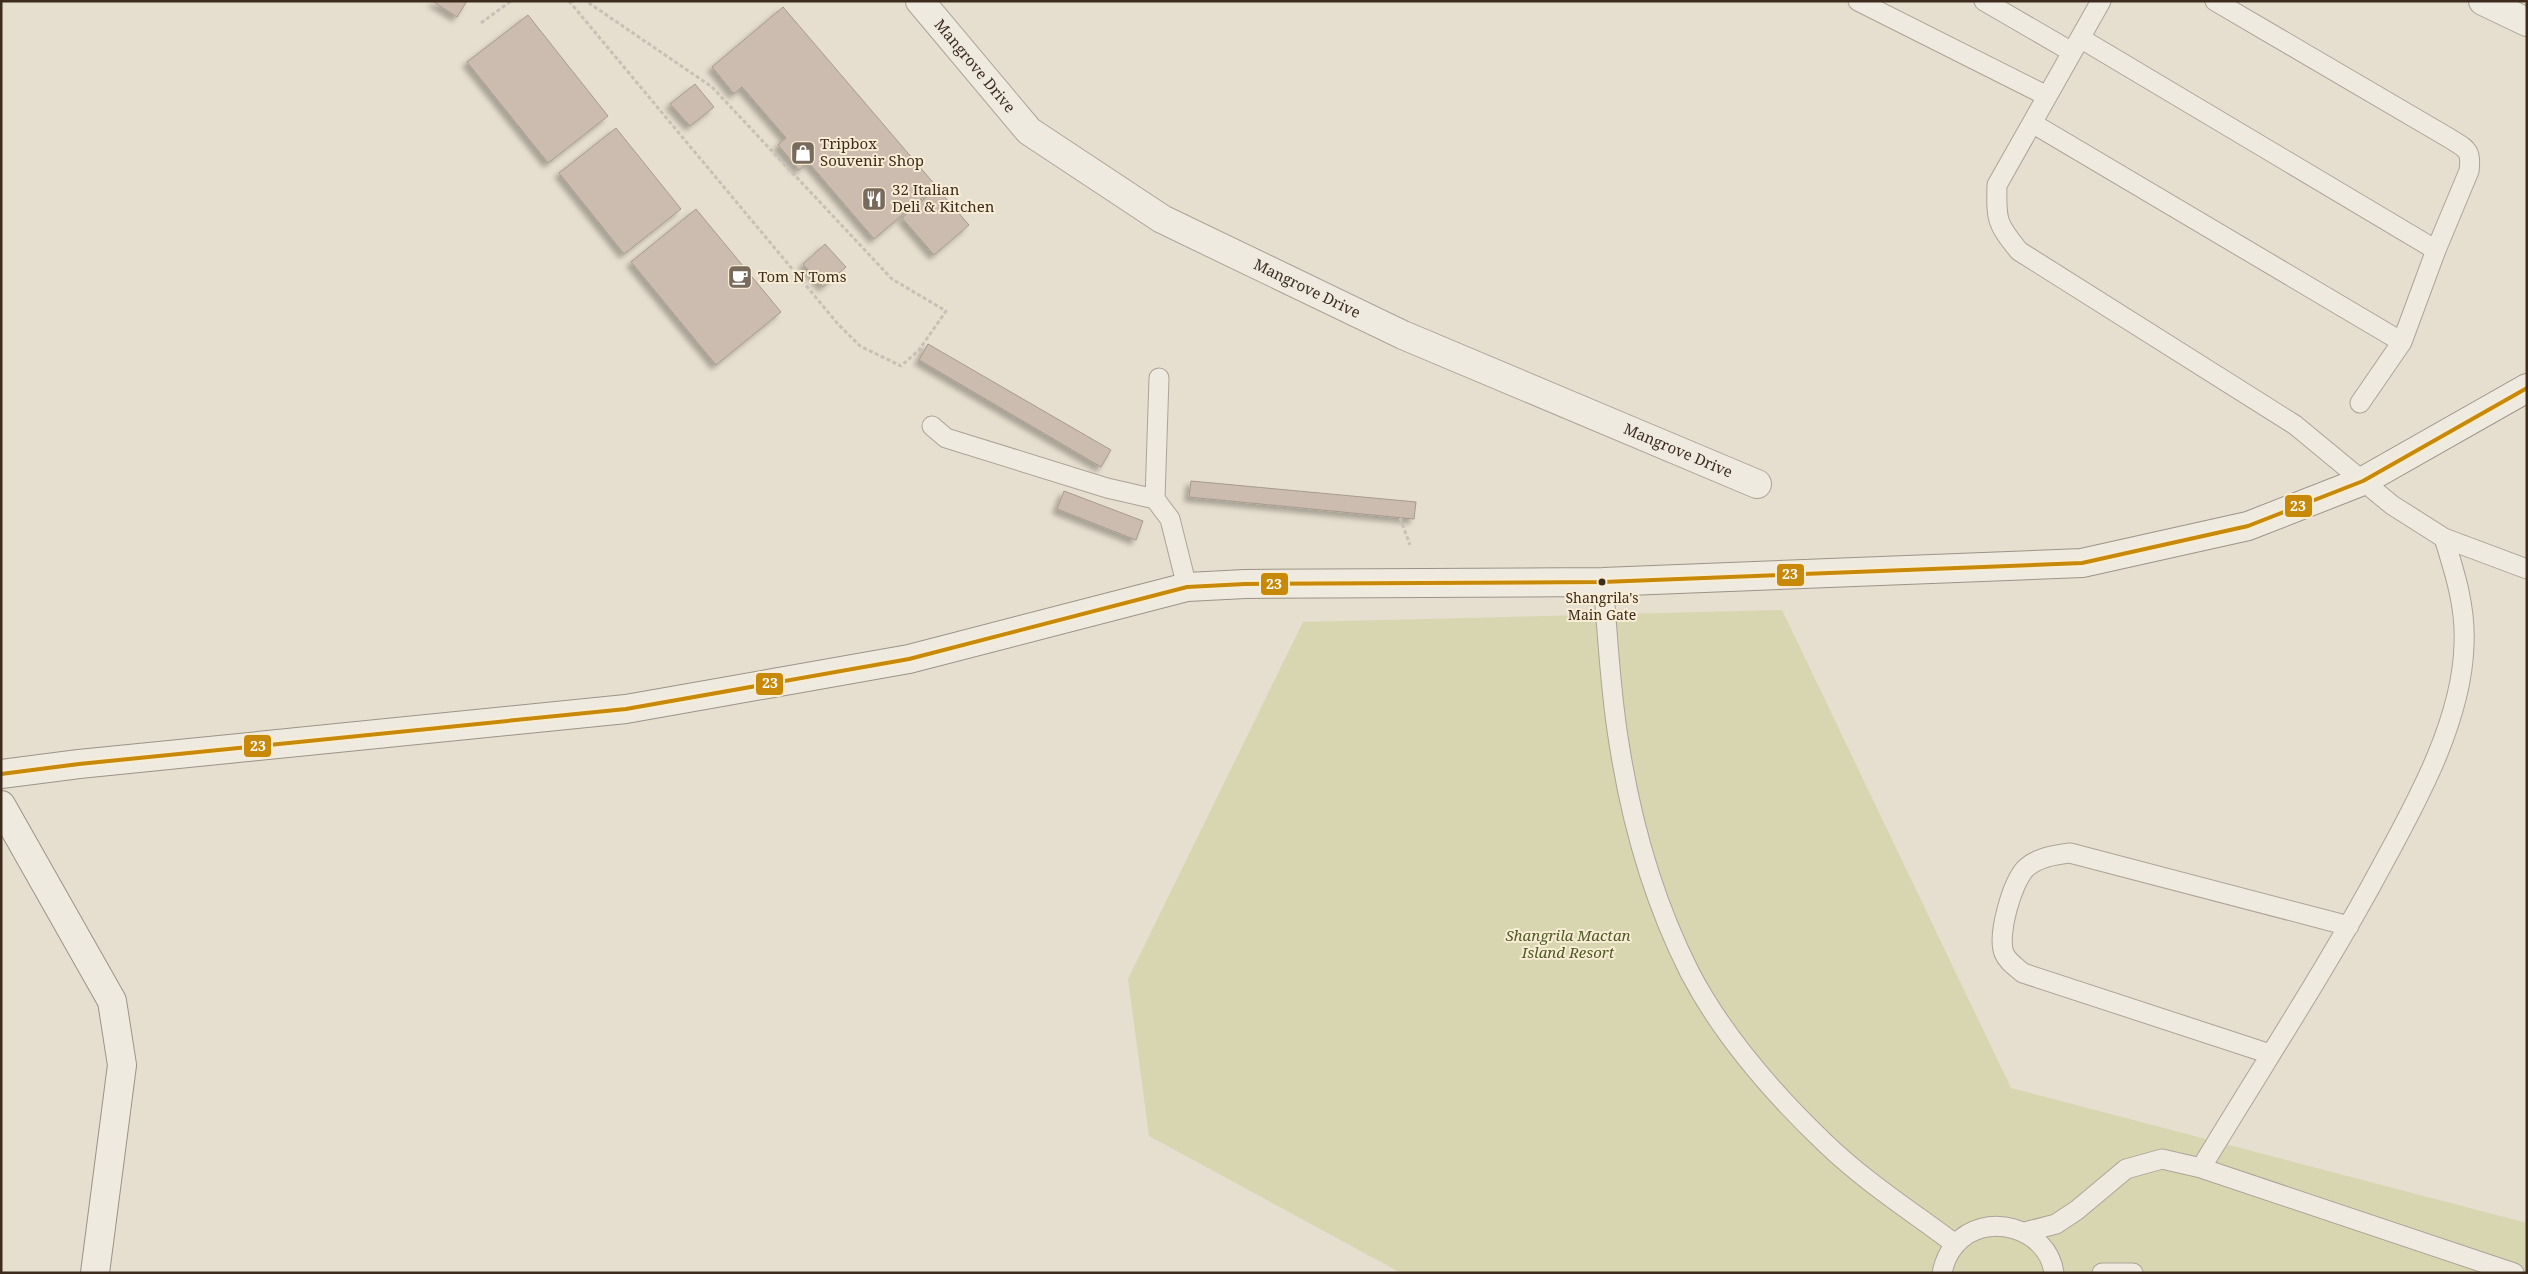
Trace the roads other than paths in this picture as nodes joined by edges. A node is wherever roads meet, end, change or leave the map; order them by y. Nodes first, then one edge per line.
1 (920, 1) edge
2 (1858, 1) edge
3 (1984, 1) edge
4 (2101, 1) edge
5 (2215, 1) edge
6 (2483, 1) edge
7 (2527, 22) edge
8 (2076, 45) junction
9 (2047, 96) junction
10 (2032, 123) junction
11 (2436, 250) junction
12 (2402, 342) junction
13 (1158, 378) dead end
14 (2527, 388) edge
15 (2360, 403) dead end
16 (932, 426) dead end
17 (2362, 480) junction
18 (1757, 484) dead end
19 (1155, 499) junction
20 (2444, 538) junction
21 (2527, 569) edge
22 (1602, 582) junction
23 (1187, 587) junction
24 (1, 774) edge
25 (1, 805) edge
26 (2349, 926) junction
27 (2270, 1054) junction
28 (2201, 1168) junction
29 (2024, 1232) junction
30 (1955, 1244) junction
31 (95, 1273) edge
32 (1942, 1273) edge
33 (2054, 1273) edge
34 (2102, 1273) edge
35 (2133, 1273) edge
36 (2514, 1273) edge

1 - 18 street, Mangrove Drive
2 - 9 lane
3 - 8 lane
4 - 8 lane
5 - 11 lane
6 - 7 street
8 - 9 lane
8 - 11 lane
9 - 10 lane
10 - 12 lane
10 - 17 lane
11 - 12 lane
12 - 15 lane
13 - 19 lane
14 - 17 street
16 - 19 lane
17 - 20 lane
17 - 22 street
19 - 23 lane
20 - 21 lane
20 - 26 lane
22 - 23 street
22 - 30 lane
23 - 24 street
25 - 31 street
26 - 27 lane
26 - 27 lane
27 - 28 lane
28 - 29 lane
28 - 36 lane
29 - 30 lane
29 - 33 lane
30 - 32 lane
34 - 35 lane

